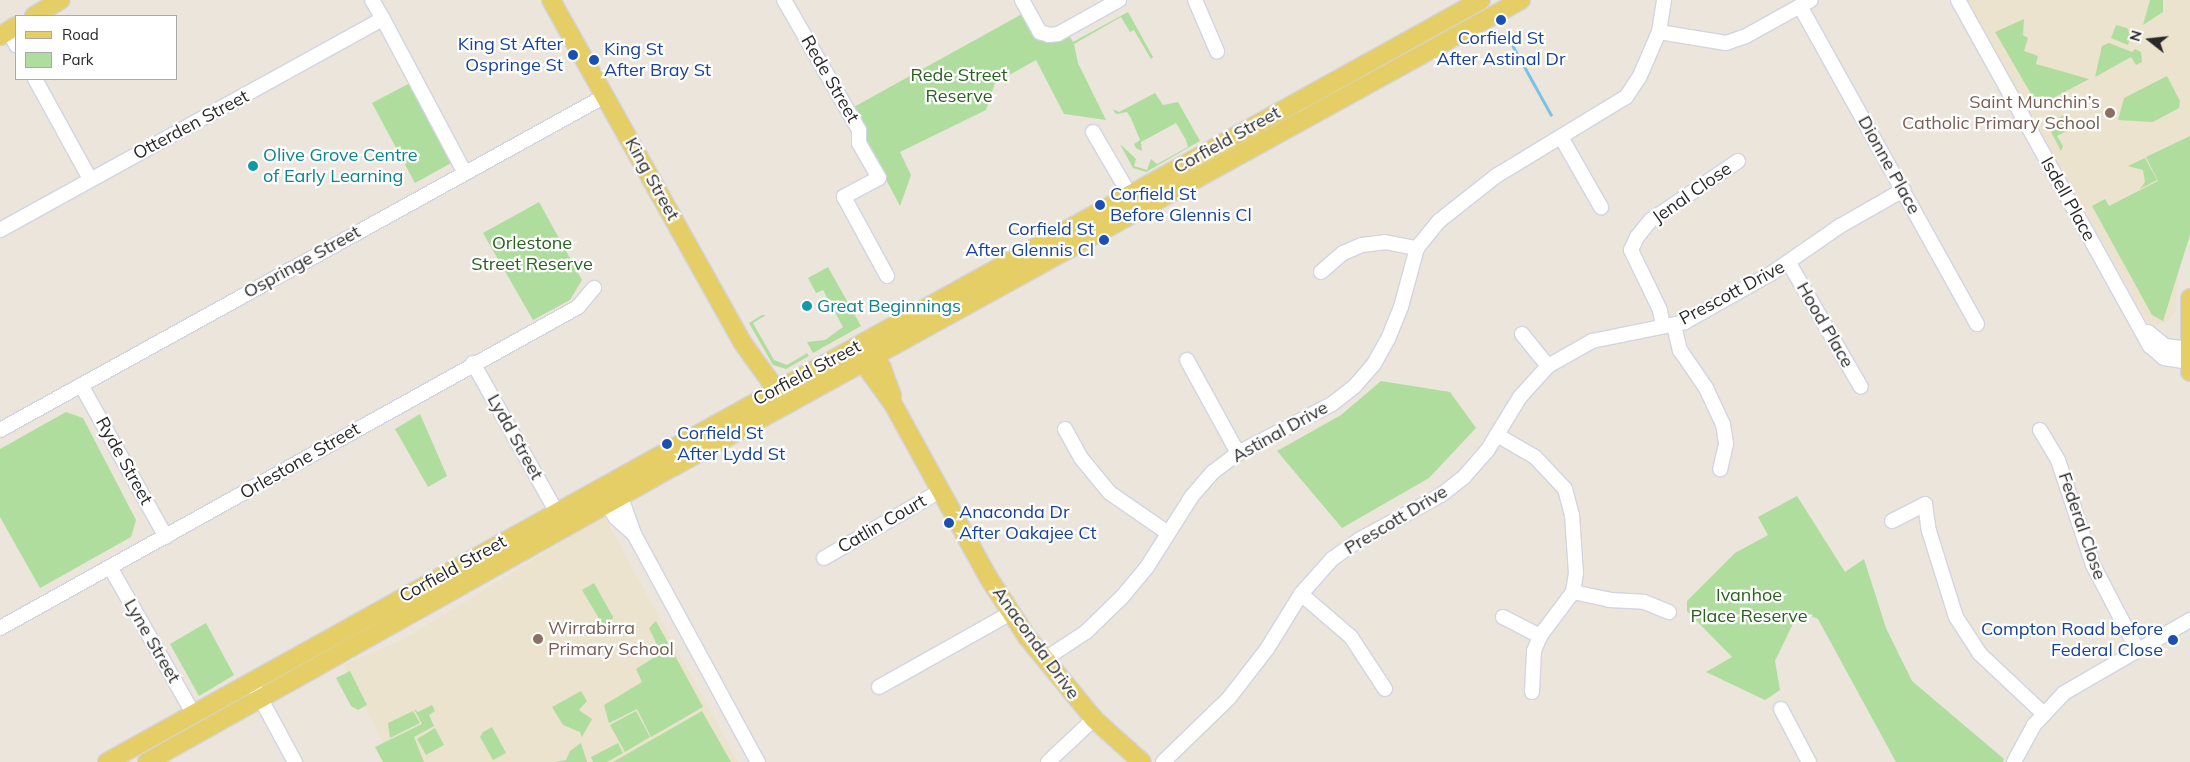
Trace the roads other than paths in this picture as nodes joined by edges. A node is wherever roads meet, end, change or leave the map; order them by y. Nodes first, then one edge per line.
1 (61, 0) edge
2 (372, 0) edge
3 (551, 0) edge
4 (784, 0) edge
5 (1022, 0) edge
6 (1119, 0) edge
7 (1195, 0) edge
8 (1482, 0) edge
9 (1521, 0) edge
10 (1664, 0) edge
11 (1958, 0) edge
12 (1806, 3) edge
13 (36, 15) edge
14 (383, 19) junction
15 (1659, 32) junction
16 (1217, 51) dead end
17 (36, 80) edge
18 (605, 96) junction
19 (1093, 132) dead end
20 (1561, 137) junction
21 (1738, 161) dead end
22 (465, 173) junction
23 (90, 179) junction
24 (1903, 190) junction
25 (1130, 194) junction
26 (1600, 207) dead end
27 (1139, 211) junction
28 (0, 230) edge
29 (1417, 248) junction
30 (1789, 263) junction
31 (1321, 272) dead end
32 (887, 276) dead end
33 (594, 288) dead end
34 (2190, 298) edge
35 (1977, 324) dead end
36 (1669, 326) junction
37 (1522, 334) dead end
38 (864, 352) junction
39 (752, 358) junction
40 (2189, 359) edge
41 (1187, 360) dead end
42 (473, 363) junction
43 (1548, 366) junction
44 (81, 385) junction
45 (1861, 387) dead end
46 (777, 388) junction
47 (762, 398) junction
48 (786, 405) junction
49 (770, 413) junction
50 (1065, 429) dead end
51 (0, 430) edge
52 (2040, 430) dead end
53 (1497, 435) junction
54 (1238, 453) junction
55 (1720, 470) dead end
56 (613, 479) junction
57 (598, 488) junction
58 (940, 491) junction
59 (623, 497) junction
60 (608, 506) junction
61 (556, 511) junction
62 (1892, 521) dead end
63 (1168, 533) junction
64 (634, 534) junction
65 (166, 537) junction
66 (824, 558) dead end
67 (110, 567) junction
68 (1573, 592) junction
69 (1301, 594) junction
70 (1669, 612) dead end
71 (1011, 613) junction
72 (1503, 617) dead end
73 (2190, 620) edge
74 (0, 628) edge
75 (1540, 636) junction
76 (2137, 649) junction
77 (1045, 660) junction
78 (251, 682) junction
79 (879, 687) dead end
80 (1385, 689) dead end
81 (1532, 692) dead end
82 (261, 700) junction
83 (1781, 709) dead end
84 (2044, 714) junction
85 (194, 715) junction
86 (1094, 719) junction
87 (107, 762) edge
88 (147, 762) edge
89 (295, 762) edge
90 (758, 762) edge
91 (1048, 762) edge
92 (1142, 762) edge
93 (1163, 762) edge
94 (1809, 762) edge
95 (2014, 762) edge

1 - 13 main road
2 - 14 street
3 - 18 main road, King Street
4 - 32 street, Rede Street
5 - 6 street
7 - 16 street
8 - 25 main road, Corfield Street
9 - 27 main road, Corfield Street
10 - 15 street, Astinal Drive
11 - 40 street, Isdell Place
12 - 15 street
12 - 24 street, Dionne Place
14 - 22 street
14 - 23 street, Otterden Street
15 - 20 street, Astinal Drive
17 - 23 street
18 - 22 street, Ospringe Street
18 - 39 main road, King Street
19 - 25 street
20 - 26 street
20 - 29 street, Astinal Drive
21 - 36 street, Jenal Close
22 - 44 street, Ospringe Street
23 - 28 street, Otterden Street
24 - 30 street, Prescott Drive
24 - 35 street, Dionne Place
25 - 27 street
25 - 38 main road, Corfield Street
27 - 38 main road, Corfield Street
29 - 31 street
29 - 54 street, Astinal Drive
30 - 36 street, Prescott Drive
30 - 45 street, Hood Place
33 - 42 street, Orlestone Street
34 - 40 main road
36 - 43 street, Prescott Drive
36 - 55 street
37 - 43 street
38 - 46 main road, Corfield Street
38 - 48 main road, Corfield Street
38 - 58 main road, Anaconda Drive
39 - 46 main road, King Street
39 - 47 main road, King Street
41 - 54 street
42 - 61 street, Lydd Street
42 - 65 street, Orlestone Street
43 - 53 street, Prescott Drive
44 - 51 street, Ospringe Street
44 - 65 street, Ryde Street
46 - 47 main road, Corfield Street
46 - 48 main road, King Street
47 - 49 main road, King Street
47 - 56 main road, Corfield Street
48 - 49 main road, Corfield Street
49 - 59 main road, Corfield Street
50 - 63 street
52 - 76 street, Federal Close
53 - 68 street
53 - 69 street, Prescott Drive
54 - 63 street, Astinal Drive
56 - 57 main road, Corfield Street
56 - 59 street
57 - 60 street
57 - 61 main road, Corfield Street
58 - 66 street, Catlin Court
58 - 71 main road, Anaconda Drive
59 - 60 main road, Corfield Street
59 - 64 street
60 - 64 street
60 - 82 main road, Corfield Street
61 - 78 main road, Corfield Street
62 - 84 street
63 - 77 street, Astinal Drive
64 - 90 street
65 - 67 street, Orlestone Street
67 - 74 street, Orlestone Street
67 - 85 street, Lyne Street
68 - 70 street
68 - 75 street
69 - 80 street
69 - 93 street, Prescott Drive
71 - 77 main road, Anaconda Drive
71 - 79 street
72 - 75 street
73 - 76 street
75 - 81 street
76 - 84 street
77 - 86 main road, Anaconda Drive
78 - 82 street
78 - 85 main road, Corfield Street
82 - 88 main road, Corfield Street
82 - 89 street
83 - 94 street
84 - 95 street
85 - 87 main road, Corfield Street
86 - 91 street
86 - 92 main road, Anaconda Drive

